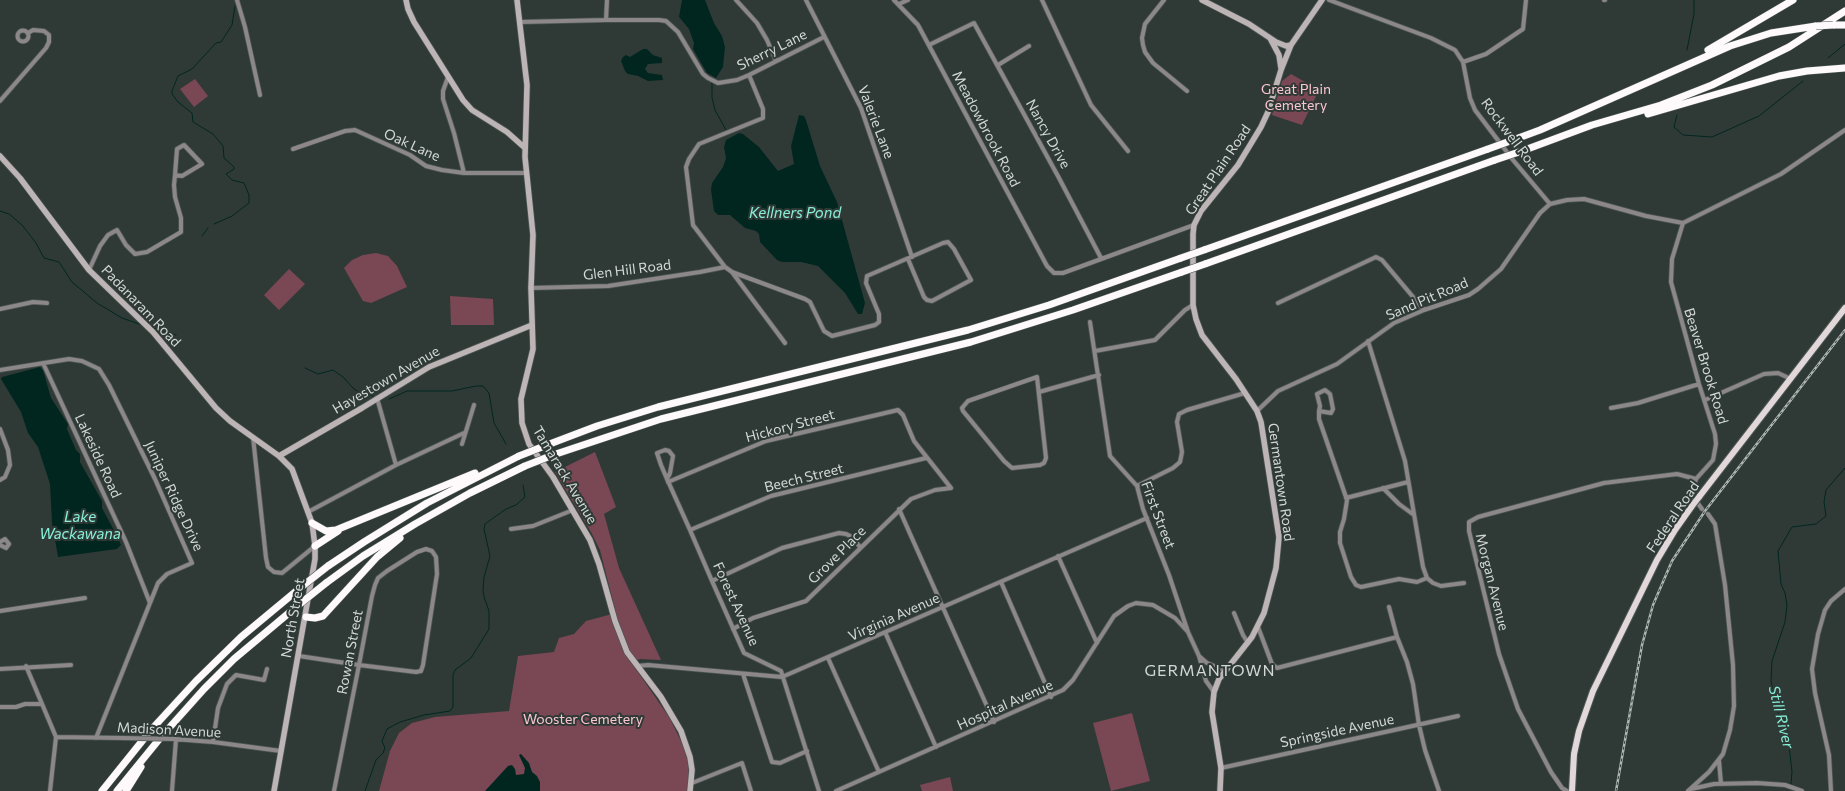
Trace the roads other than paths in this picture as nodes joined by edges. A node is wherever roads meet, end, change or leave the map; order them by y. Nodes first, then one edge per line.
1 (237, 0) edge
2 (406, 0) edge
3 (518, 0) edge
4 (606, 0) edge
5 (736, 0) edge
6 (806, 0) edge
7 (894, 0) edge
8 (908, 0) edge
9 (1042, 0) edge
10 (1164, 0) edge
11 (1202, 0) edge
12 (1322, 0) edge
13 (1329, 0) edge
14 (1526, 0) edge
15 (1793, 0) edge
16 (899, 4) junction
17 (1845, 11) edge
18 (606, 20) junction
19 (520, 22) junction
20 (1845, 25) edge
21 (28, 33) dead end
22 (824, 37) junction
23 (1270, 38) junction
24 (929, 45) junction
25 (1029, 46) dead end
26 (1291, 46) junction
27 (776, 61) junction
28 (1463, 62) junction
29 (998, 64) junction
30 (1845, 68) edge
31 (1281, 70) junction
32 (749, 75) junction
33 (448, 77) junction
34 (1644, 83) junction
35 (1187, 91) dead end
36 (260, 95) dead end
37 (0, 101) edge
38 (1845, 130) edge
39 (526, 148) junction
40 (293, 149) dead end
41 (1524, 150) junction
42 (1128, 151) dead end
43 (0, 156) edge
44 (527, 173) junction
45 (464, 174) junction
46 (175, 175) junction
47 (1550, 204) junction
48 (1683, 222) junction
49 (1194, 225) junction
50 (910, 258) junction
51 (1100, 258) junction
52 (725, 266) junction
53 (89, 270) junction
54 (732, 272) junction
55 (531, 288) junction
56 (47, 303) dead end
57 (1278, 303) dead end
58 (1193, 305) junction
59 (1845, 308) edge
60 (0, 310) edge
61 (1424, 310) junction
62 (1090, 322) dead end
63 (532, 324) junction
64 (1368, 341) junction
65 (785, 343) dead end
66 (1095, 351) junction
67 (43, 363) junction
68 (0, 370) edge
69 (1099, 375) junction
70 (1791, 379) junction
71 (1699, 384) junction
72 (1039, 392) junction
73 (1245, 394) junction
74 (377, 398) junction
75 (1705, 400) junction
76 (474, 405) dead end
77 (1611, 408) dead end
78 (1257, 411) junction
79 (1319, 411) junction
80 (0, 429) edge
81 (464, 433) junction
82 (253, 437) junction
83 (462, 444) dead end
84 (279, 456) junction
85 (926, 458) junction
86 (508, 461) junction
87 (396, 464) junction
88 (1696, 479) junction
89 (0, 480) edge
90 (668, 480) junction
91 (1408, 482) junction
92 (1137, 486) junction
93 (1383, 488) junction
94 (470, 493) junction
95 (1346, 498) junction
96 (899, 509) junction
97 (1702, 509) dead end
98 (573, 510) junction
99 (308, 512) junction
100 (1708, 514) dead end
101 (1414, 516) junction
102 (1147, 518) junction
103 (312, 523) junction
104 (352, 524) junction
105 (511, 529) dead end
106 (690, 530) junction
107 (0, 542) edge
108 (315, 546) junction
109 (0, 547) edge
110 (860, 547) junction
111 (1058, 556) junction
112 (1427, 578) junction
113 (712, 581) junction
114 (1001, 582) junction
115 (1464, 583) dead end
116 (1845, 589) edge
117 (86, 598) dead end
118 (150, 603) junction
119 (943, 608) junction
120 (1389, 608) dead end
121 (0, 611) edge
122 (1234, 613) dead end
123 (306, 617) junction
124 (1258, 627) junction
125 (733, 629) junction
126 (885, 632) junction
127 (1188, 632) junction
128 (1396, 637) junction
129 (1097, 643) junction
130 (1248, 643) junction
131 (299, 656) junction
132 (1199, 656) junction
133 (828, 658) junction
134 (71, 665) dead end
135 (359, 665) junction
136 (26, 666) junction
137 (637, 666) junction
138 (0, 669) edge
139 (267, 669) dead end
140 (1226, 671) junction
141 (743, 674) junction
142 (782, 677) junction
143 (1214, 692) junction
144 (1051, 697) junction
145 (42, 704) junction
146 (0, 707) edge
147 (1458, 716) dead end
148 (176, 719) junction
149 (994, 722) junction
150 (1419, 725) junction
151 (56, 737) junction
152 (96, 738) junction
153 (175, 739) junction
154 (213, 742) junction
155 (936, 747) junction
156 (281, 751) junction
157 (807, 751) junction
158 (1719, 761) junction
159 (1221, 768) junction
160 (879, 772) junction
161 (692, 782) junction
162 (1721, 784) junction
163 (1689, 790) edge
164 (50, 791) edge
165 (102, 791) edge
166 (117, 791) edge
167 (126, 791) edge
168 (172, 791) edge
169 (274, 791) edge
170 (334, 791) edge
171 (690, 791) edge
172 (751, 791) edge
173 (819, 791) edge
174 (836, 791) edge
175 (1220, 791) edge
176 (1439, 791) edge
177 (1567, 791) edge
178 (1572, 791) edge
179 (1802, 791) edge
180 (1831, 791) edge

1 - 36 street
2 - 33 main road
3 - 19 main road, Tamarack Avenue
4 - 18 street
5 - 27 street
6 - 22 street, Valerie Lane
7 - 16 street, Meadowbrook Road
8 - 16 street
9 - 42 street
10 - 35 street
11 - 23 main road, Great Plain Road
12 - 26 main road
13 - 28 street, Rockwell Road
14 - 28 street
15 - 34 highway
16 - 24 street, Meadowbrook Road
17 - 41 highway
18 - 19 street, Sherry Lane
18 - 32 street, Sherry Lane
19 - 39 main road, Tamarack Avenue
20 - 34 highway, bridge
21 - 37 street
22 - 27 street, Sherry Lane
22 - 50 street, Valerie Lane
23 - 26 main road, Great Plain Road
23 - 31 main road, Great Plain Road
24 - 29 street, Nancy Drive
24 - 51 street, Meadowbrook Road
25 - 29 street
26 - 31 main road, Great Plain Road
27 - 32 street, Sherry Lane
28 - 47 street, Rockwell Road
29 - 51 street, Nancy Drive
30 - 41 highway
31 - 49 main road, Great Plain Road
32 - 52 street
33 - 39 main road
33 - 45 street
34 - 86 highway, bridge
38 - 48 street
39 - 44 main road, Tamarack Avenue
40 - 45 street, Oak Lane
41 - 94 highway, bridge
43 - 53 main road, Padanaram Road
44 - 45 street, Oak Lane
44 - 55 main road, Tamarack Avenue
46 - 46 street
46 - 53 street
47 - 48 street
47 - 61 street, Sand Pit Road
48 - 71 street, Beaver Brook Road
49 - 51 street
49 - 58 main road, Great Plain Road
50 - 50 street, Valerie Lane
50 - 54 street
52 - 54 street
52 - 55 street, Glen Hill Road
53 - 82 main road, Padanaram Road
54 - 65 street
55 - 63 main road, Tamarack Avenue
56 - 60 street
57 - 61 street
58 - 66 street
58 - 73 main road, Great Plain Road
59 - 70 main road, Federal Road
61 - 64 street, Sand Pit Road
62 - 66 street, First Street
63 - 74 main road, Hayestown Avenue
63 - 98 main road, Tamarack Avenue
64 - 78 street, Sand Pit Road
64 - 91 street
66 - 69 street, First Street
67 - 68 street
67 - 118 street, Lakeside Road
67 - 118 street, Juniper Ridge Drive
69 - 72 street
69 - 92 street, First Street
70 - 75 street
70 - 178 main road, Federal Road, bridge
71 - 75 street, Beaver Brook Road
71 - 77 street
72 - 72 street
73 - 78 main road, Great Plain Road
73 - 92 street
74 - 84 main road, Hayestown Avenue
74 - 87 street
75 - 88 street, Beaver Brook Road
76 - 81 street
78 - 124 main road, Germantown Road
79 - 79 street
79 - 95 street
80 - 89 street
81 - 83 street
81 - 87 street
82 - 84 main road, Padanaram Road
82 - 108 street
84 - 99 main road, North Street
85 - 90 street, Hickory Street
85 - 96 street, Grove Place
85 - 106 street, Beech Street
86 - 104 highway
86 - 165 highway, bridge
87 - 99 street
88 - 97 street
88 - 177 street, Morgan Avenue
90 - 90 street, Forest Avenue
90 - 106 street, Forest Avenue
91 - 93 street
91 - 101 street
92 - 102 street, First Street
93 - 95 street
93 - 101 street
94 - 123 highway
94 - 148 highway, bridge
95 - 112 street
96 - 110 street, Grove Place
96 - 119 street
98 - 105 street
98 - 137 main road, Tamarack Avenue
99 - 103 main road, North Street
100 - 158 street
101 - 112 street
102 - 111 street, Virginia Avenue
102 - 127 street, First Street
103 - 104 highway
103 - 108 main road, North Street
104 - 108 highway
106 - 113 street, Forest Avenue
107 - 109 street
108 - 123 main road, North Street
110 - 113 street
110 - 125 street, Grove Place
111 - 114 street, Virginia Avenue
111 - 129 street
112 - 115 street
113 - 125 street, Forest Avenue
114 - 119 street, Virginia Avenue
114 - 144 street
116 - 180 street
117 - 121 street
118 - 152 street, Juniper Ridge Drive
119 - 126 street, Virginia Avenue
119 - 149 street
120 - 128 street
122 - 130 street
123 - 131 main road, North Street
124 - 128 street
124 - 130 main road, Germantown Road
125 - 142 street, Forest Avenue
126 - 133 street, Virginia Avenue
126 - 155 street
127 - 129 street, Hospital Avenue
127 - 132 street, First Street
128 - 150 street
129 - 144 street, Hospital Avenue
130 - 140 main road, Germantown Road
131 - 135 street
131 - 156 main road, North Street
132 - 140 street
132 - 143 street, First Street
133 - 142 street, Virginia Avenue
133 - 160 street
134 - 136 street
135 - 135 street, Rowan Street
135 - 170 street, Rowan Street
136 - 138 street
136 - 145 street
137 - 141 street, Virginia Avenue
137 - 161 main road, Tamarack Avenue
139 - 154 street
140 - 143 main road, Germantown Road
141 - 142 street, Virginia Avenue
141 - 157 street
142 - 157 street, Forest Avenue
143 - 159 main road, Germantown Road
144 - 149 street, Hospital Avenue
145 - 146 street
145 - 151 street
147 - 150 street, Springside Avenue
148 - 166 highway
148 - 167 highway
149 - 155 street, Hospital Avenue
150 - 159 street, Springside Avenue
150 - 176 street
151 - 152 street, Madison Avenue
151 - 164 street
152 - 153 street, Madison Avenue, bridge
153 - 154 street, Madison Avenue
153 - 168 street
154 - 156 street, Madison Avenue
155 - 160 street, Hospital Avenue
156 - 169 main road, North Street
157 - 173 street, Forest Avenue
158 - 162 street
158 - 163 street
159 - 175 main road, Germantown Road
160 - 174 street, Hospital Avenue
161 - 171 main road, Tamarack Avenue
161 - 172 street
162 - 163 street
162 - 179 street

